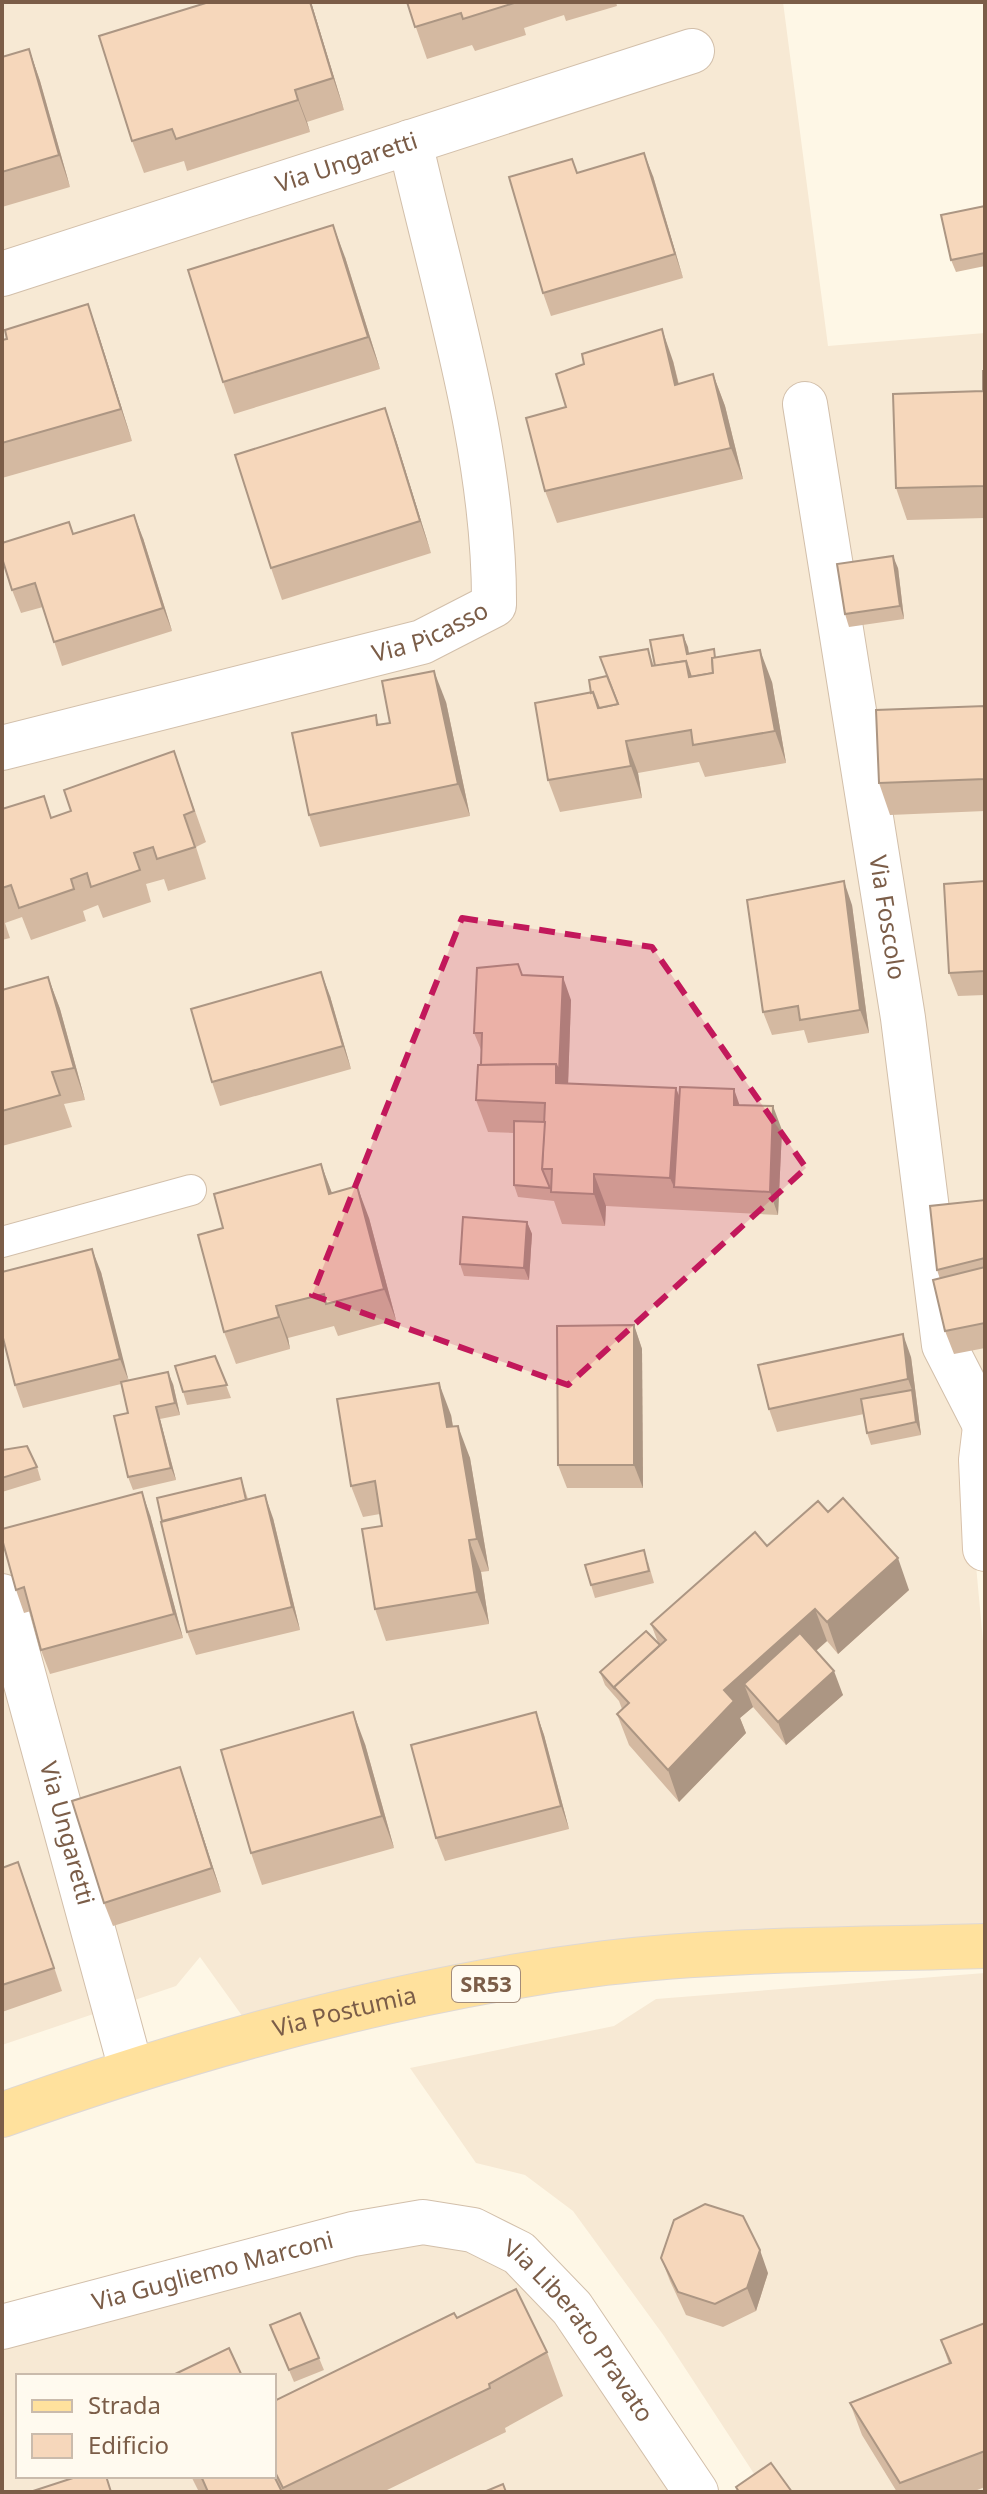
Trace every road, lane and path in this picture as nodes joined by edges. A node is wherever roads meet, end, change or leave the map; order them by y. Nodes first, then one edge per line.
1 (692, 51) dead end
2 (410, 142) junction
3 (2, 274) edge
4 (805, 404) dead end
5 (2, 748) edge
6 (191, 1190) dead end
7 (2, 1242) edge
8 (985, 1426) edge
9 (985, 1549) edge
10 (2, 1596) edge
11 (985, 1946) edge
12 (131, 2069) junction
13 (2, 2115) edge
14 (423, 2222) joint
15 (2, 2327) edge
16 (696, 2492) edge

1 - 2 street, Via Ungaretti
2 - 3 street, Via Ungaretti
2 - 5 street, Via Picasso
4 - 8 street, Via Foscolo
6 - 7 lane
8 - 9 street
10 - 12 street, Via Ungaretti
11 - 12 main road, Via Postumia / SR53
12 - 13 main road, Via Postumia / SR53
14 - 15 street, Via Gugliemo Marconi
14 - 16 street, Via Liberato Pravato

